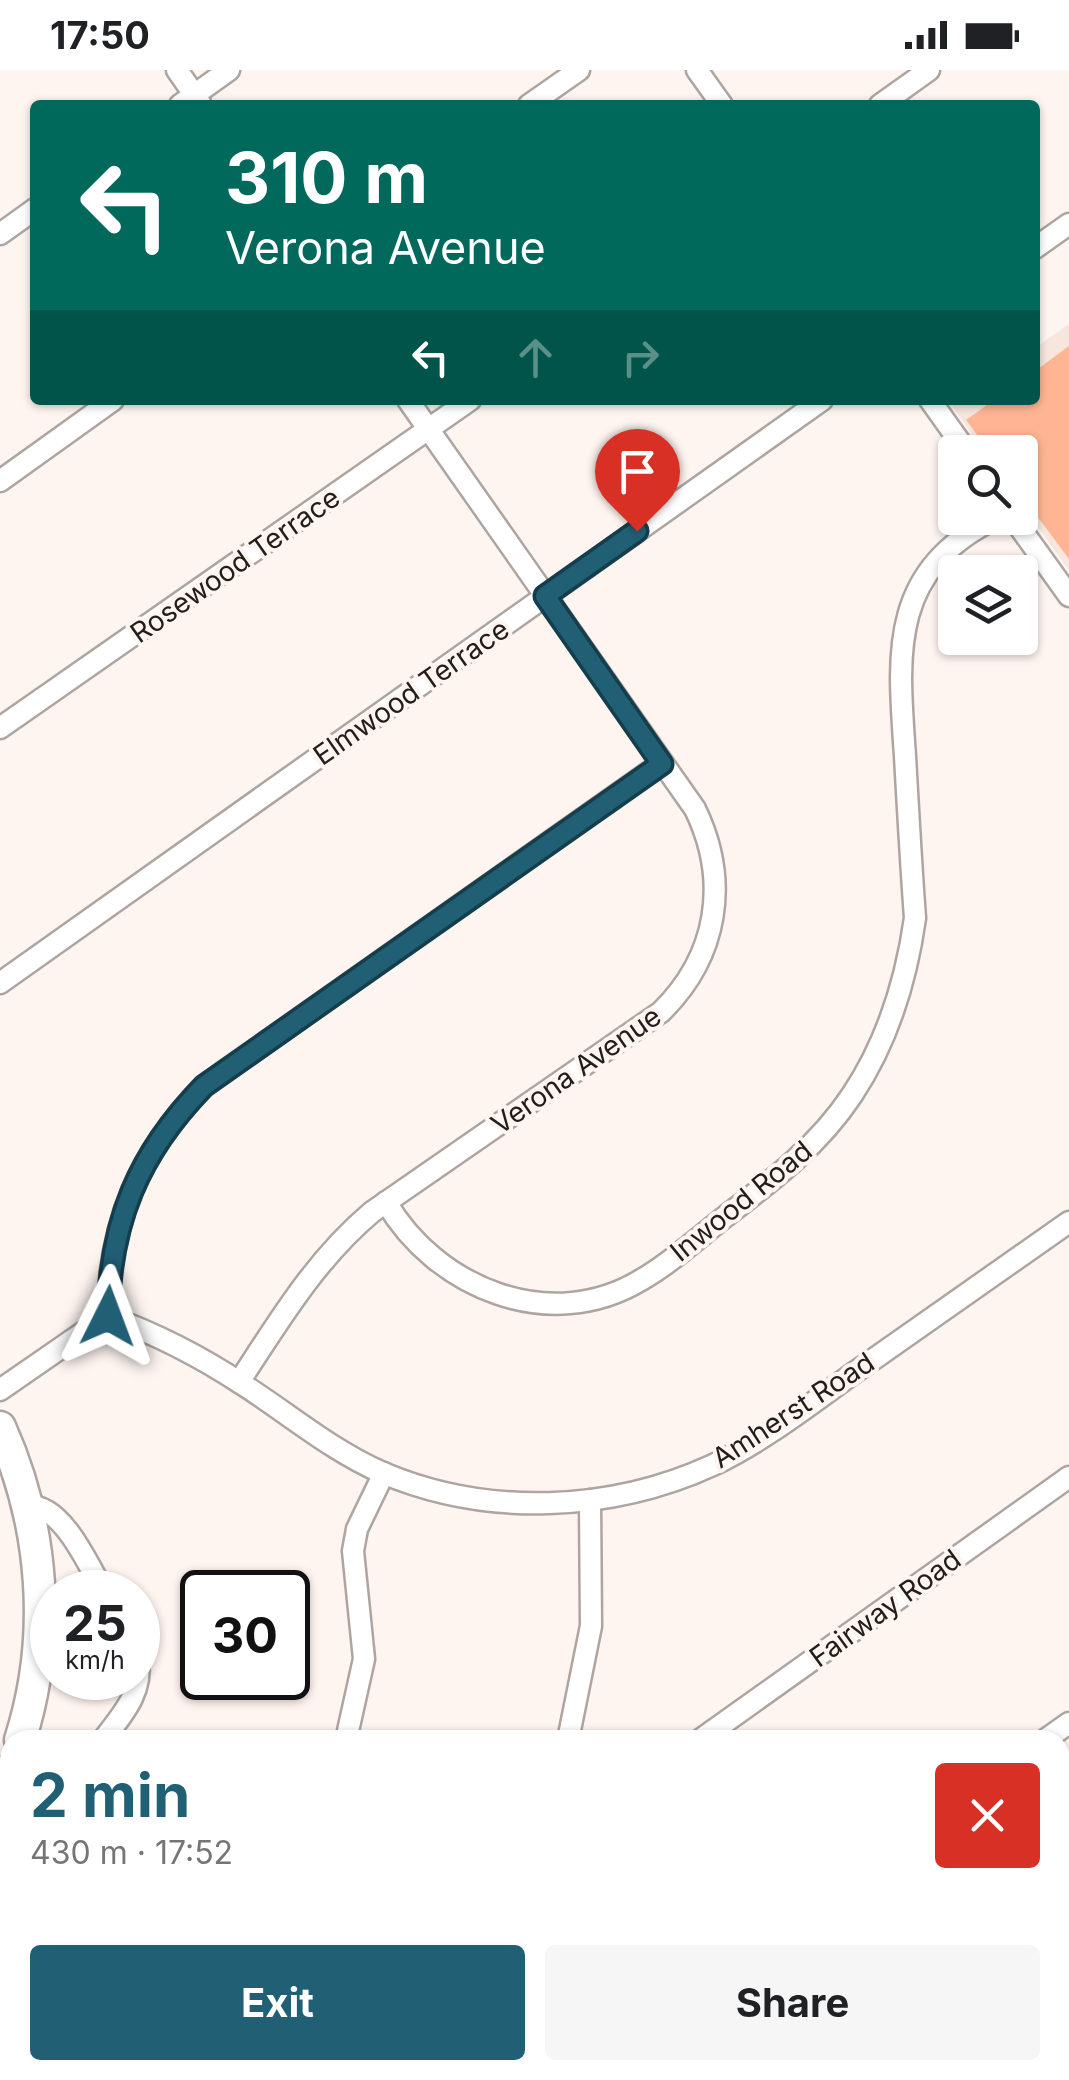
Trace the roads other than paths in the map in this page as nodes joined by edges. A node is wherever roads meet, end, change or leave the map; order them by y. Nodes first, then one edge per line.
1 (176, 70) edge
2 (229, 70) edge
3 (579, 70) edge
4 (697, 70) edge
5 (929, 70) edge
6 (191, 100) edge
7 (194, 100) edge
8 (536, 100) edge
9 (718, 100) edge
10 (887, 100) edge
11 (30, 213) edge
12 (1069, 224) edge
13 (0, 234) edge
14 (1040, 244) edge
15 (106, 405) edge
16 (412, 405) edge
17 (463, 405) edge
18 (815, 405) edge
19 (934, 405) edge
20 (429, 430) junction
21 (956, 435) edge
22 (0, 481) edge
23 (967, 535) edge
24 (1026, 535) edge
25 (545, 596) junction
26 (1069, 596) edge
27 (0, 728) edge
28 (662, 764) junction
29 (0, 984) edge
30 (386, 1202) junction
31 (1069, 1222) edge
32 (108, 1316) junction
33 (239, 1382) junction
34 (0, 1390) edge
35 (0, 1427) edge
36 (384, 1473) junction
37 (1069, 1477) edge
38 (590, 1500) junction
39 (28, 1506) junction
40 (91, 1570) edge
41 (132, 1700) edge
42 (22, 1730) edge
43 (110, 1730) edge
44 (348, 1730) edge
45 (570, 1730) edge
46 (714, 1730) edge

1 - 6 street
2 - 7 street
3 - 8 street
4 - 9 street
5 - 10 street
11 - 13 street
12 - 14 street
15 - 22 street
16 - 20 street, Verona Avenue
17 - 20 street, Rosewood Terrace
18 - 25 street, Elmwood Terrace
19 - 21 street
20 - 25 street, Verona Avenue
20 - 27 street, Rosewood Terrace
23 - 30 street, Inwood Road
24 - 26 street
25 - 28 street, Verona Avenue
25 - 29 street, Elmwood Terrace
28 - 30 street, Verona Avenue
28 - 32 street
30 - 33 street, Verona Avenue
31 - 38 street, Amherst Road
32 - 33 street, Amherst Road
32 - 34 street
33 - 36 street, Amherst Road
35 - 39 main road
36 - 38 street, Amherst Road
36 - 44 street
37 - 46 street, Fairway Road
38 - 45 street
39 - 40 street
39 - 42 main road
41 - 43 street

